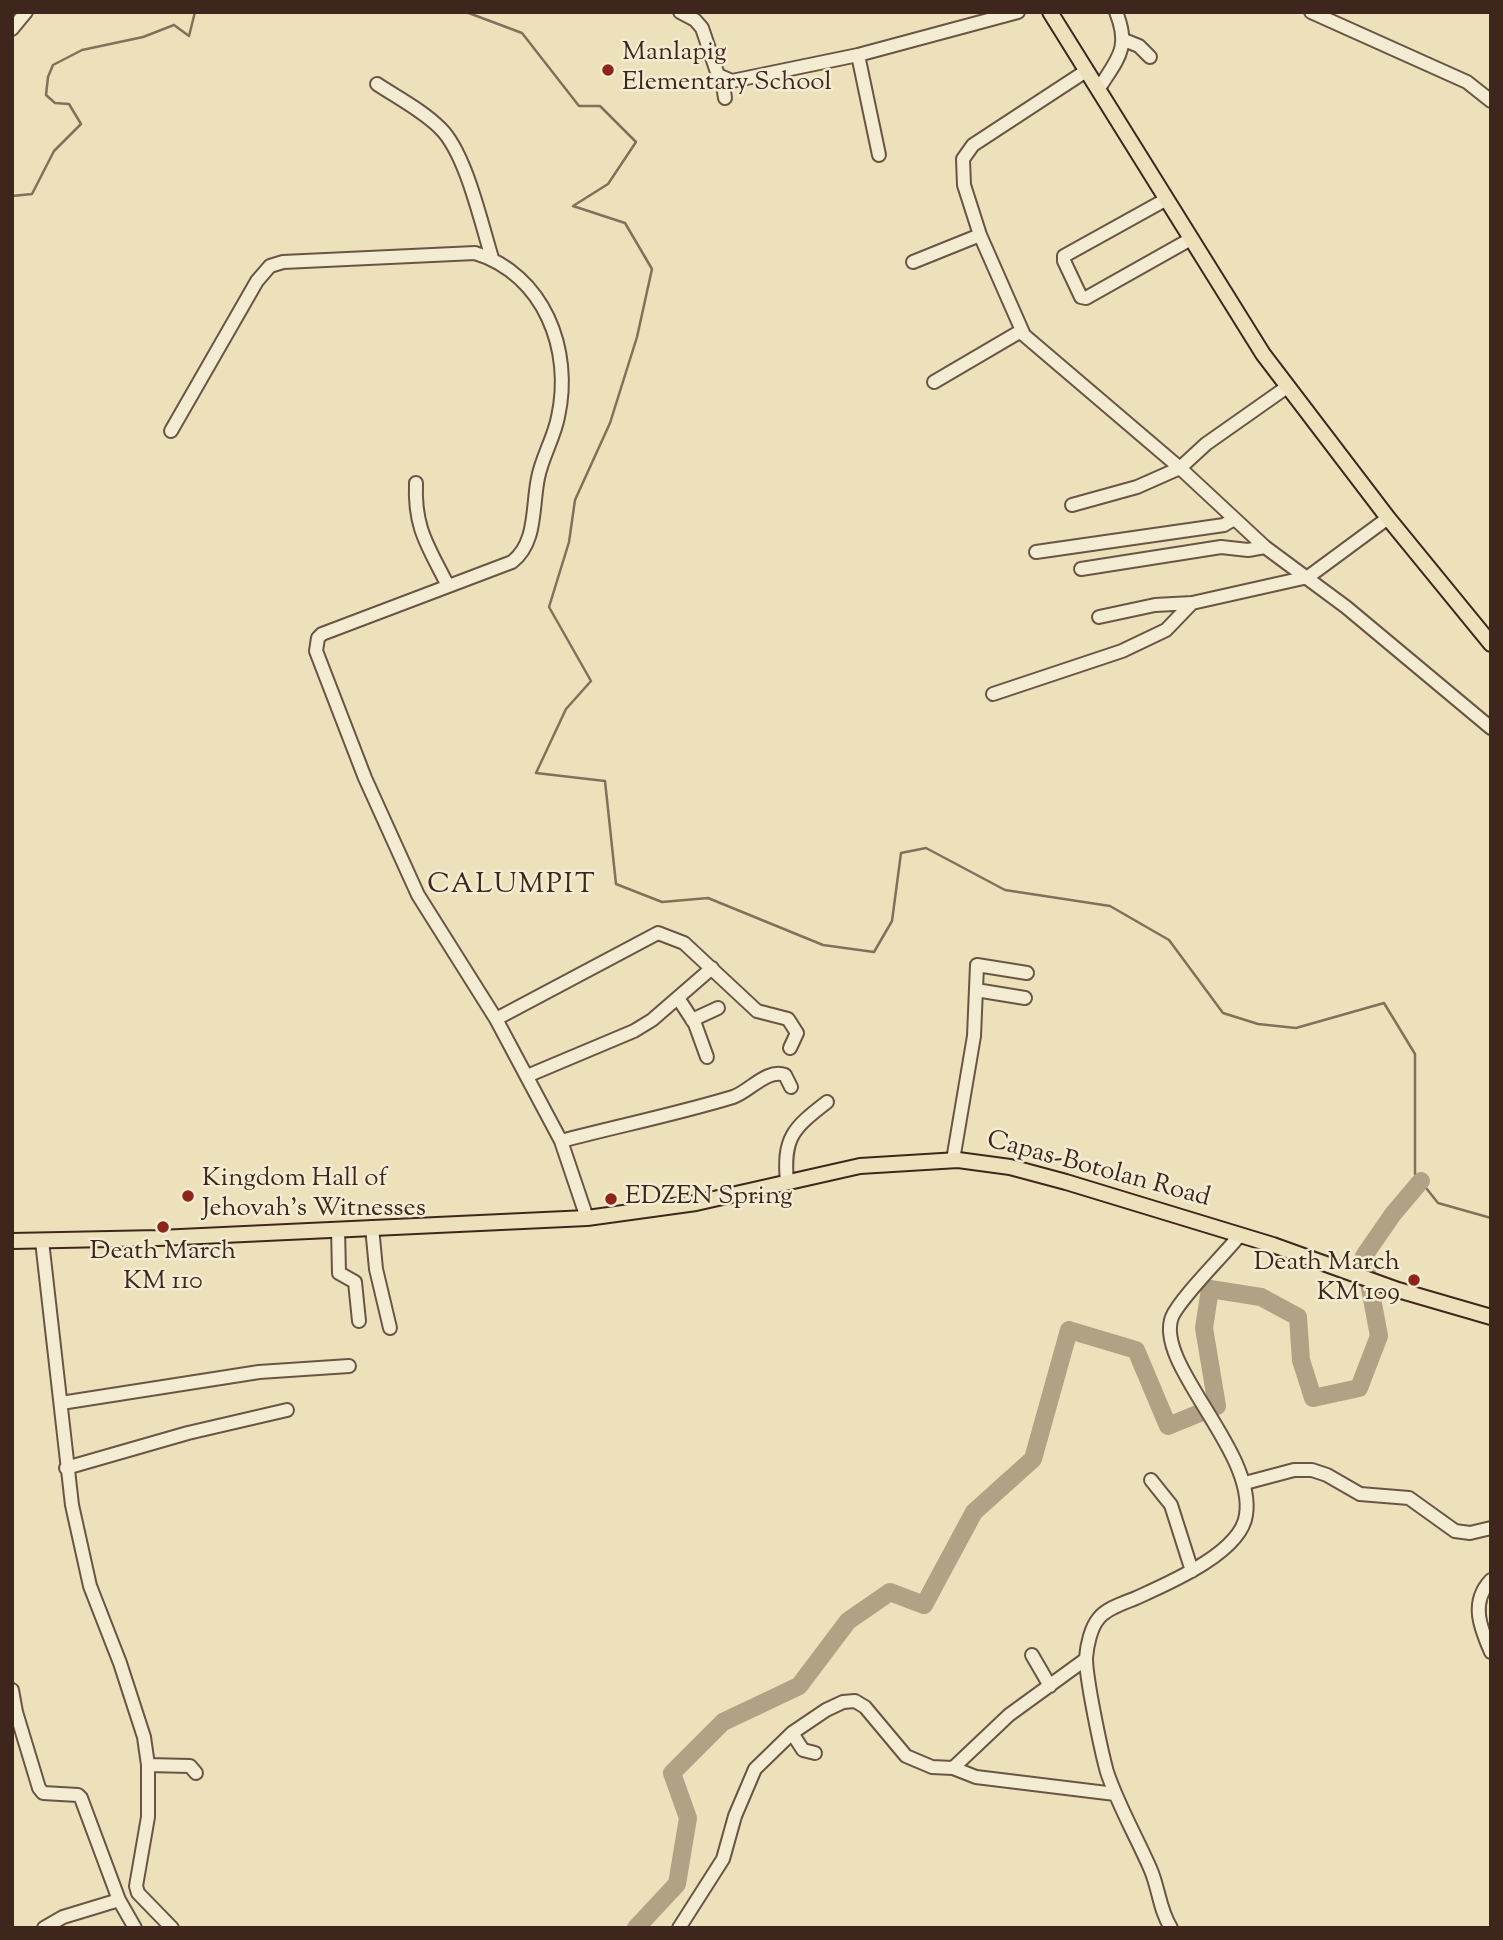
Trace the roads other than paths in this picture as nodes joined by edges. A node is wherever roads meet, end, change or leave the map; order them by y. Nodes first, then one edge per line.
1 (26, 12) edge
2 (680, 12) edge
3 (1018, 12) edge
4 (1050, 12) edge
5 (1116, 12) edge
6 (1311, 12) edge
7 (969, 18) edge
8 (12, 29) edge
9 (1124, 40) junction
10 (858, 55) junction
11 (1150, 57) dead end
12 (1086, 71) junction
13 (722, 78) junction
14 (377, 85) dead end
15 (1098, 90) junction
16 (725, 98) dead end
17 (1491, 101) edge
18 (878, 155) dead end
19 (1165, 200) junction
20 (980, 235) junction
21 (1189, 240) junction
22 (492, 258) junction
23 (913, 262) dead end
24 (1021, 331) junction
25 (933, 382) dead end
26 (1287, 387) junction
27 (170, 431) dead end
28 (1180, 468) junction
29 (416, 483) dead end
30 (1072, 505) dead end
31 (1388, 518) junction
32 (1234, 519) junction
33 (1265, 547) junction
34 (1036, 552) dead end
35 (1082, 569) dead end
36 (1308, 578) junction
37 (447, 584) junction
38 (1192, 603) junction
39 (1099, 617) dead end
40 (1491, 643) edge
41 (993, 694) dead end
42 (1491, 728) edge
43 (712, 968) junction
44 (1027, 973) dead end
45 (976, 990) junction
46 (678, 998) junction
47 (1025, 998) dead end
48 (718, 1007) dead end
49 (496, 1019) junction
50 (692, 1020) junction
51 (790, 1048) dead end
52 (707, 1057) dead end
53 (527, 1076) junction
54 (791, 1087) dead end
55 (827, 1102) dead end
56 (561, 1141) junction
57 (953, 1160) junction
58 (787, 1183) junction
59 (586, 1218) junction
60 (372, 1227) junction
61 (338, 1229) junction
62 (1240, 1236) junction
63 (12, 1241) edge
64 (42, 1241) junction
65 (1491, 1317) edge
66 (359, 1321) dead end
67 (390, 1328) dead end
68 (349, 1366) dead end
69 (61, 1403) junction
70 (287, 1410) dead end
71 (66, 1468) junction
72 (1151, 1480) dead end
73 (1245, 1483) junction
74 (1491, 1528) edge
75 (1192, 1571) junction
76 (1491, 1580) edge
77 (1491, 1652) edge
78 (1032, 1655) dead end
79 (1086, 1659) junction
80 (1050, 1686) junction
81 (12, 1690) edge
82 (792, 1732) junction
83 (815, 1753) dead end
84 (148, 1765) junction
85 (953, 1768) junction
86 (196, 1773) dead end
87 (1115, 1794) junction
88 (119, 1900) junction
89 (44, 1928) edge
90 (135, 1928) edge
91 (172, 1928) edge
92 (680, 1928) edge
93 (1171, 1928) edge

1 - 8 street
2 - 13 street
3 - 7 street
4 - 12 main road
5 - 9 street
6 - 17 street
7 - 10 street
9 - 11 street
9 - 15 street
10 - 13 street
10 - 18 street
12 - 15 main road
12 - 20 street
13 - 16 street
14 - 22 street
15 - 19 main road
19 - 21 main road
19 - 21 street
20 - 23 street
20 - 24 street
21 - 26 main road
22 - 27 street
22 - 37 street
24 - 25 street
24 - 28 street
26 - 28 street
26 - 31 main road
28 - 30 street
28 - 32 street
29 - 37 street
31 - 36 street
31 - 40 main road
32 - 33 street
32 - 34 street
33 - 35 street
33 - 36 street
36 - 38 street
36 - 42 street
37 - 49 street
38 - 39 street
38 - 41 street
43 - 46 street
43 - 49 street
43 - 51 street
44 - 45 street
45 - 47 street
45 - 57 street
46 - 50 street
46 - 53 street
48 - 50 street
49 - 53 street
50 - 52 street
53 - 56 street
54 - 56 street
55 - 58 street
56 - 59 street
57 - 58 main road, Capas-Botolan Road
57 - 62 main road, Capas-Botolan Road
58 - 59 main road, Capas-Botolan Road
59 - 60 main road, Capas-Botolan Road
60 - 61 main road, Capas-Botolan Road
60 - 67 street
61 - 64 main road, Capas-Botolan Road
61 - 66 street
62 - 65 main road, Capas-Botolan Road
62 - 73 street
63 - 64 main road, Capas-Botolan Road
64 - 69 street
68 - 69 street
69 - 71 street
70 - 71 street
71 - 84 street
72 - 75 street
73 - 74 street
73 - 75 street
75 - 79 street
76 - 77 street
78 - 80 street
79 - 80 street
79 - 87 street
80 - 85 street
81 - 88 street
82 - 83 street
82 - 85 street
82 - 92 street
84 - 86 street
84 - 91 street
85 - 87 street
87 - 93 street
88 - 89 street
88 - 90 street

